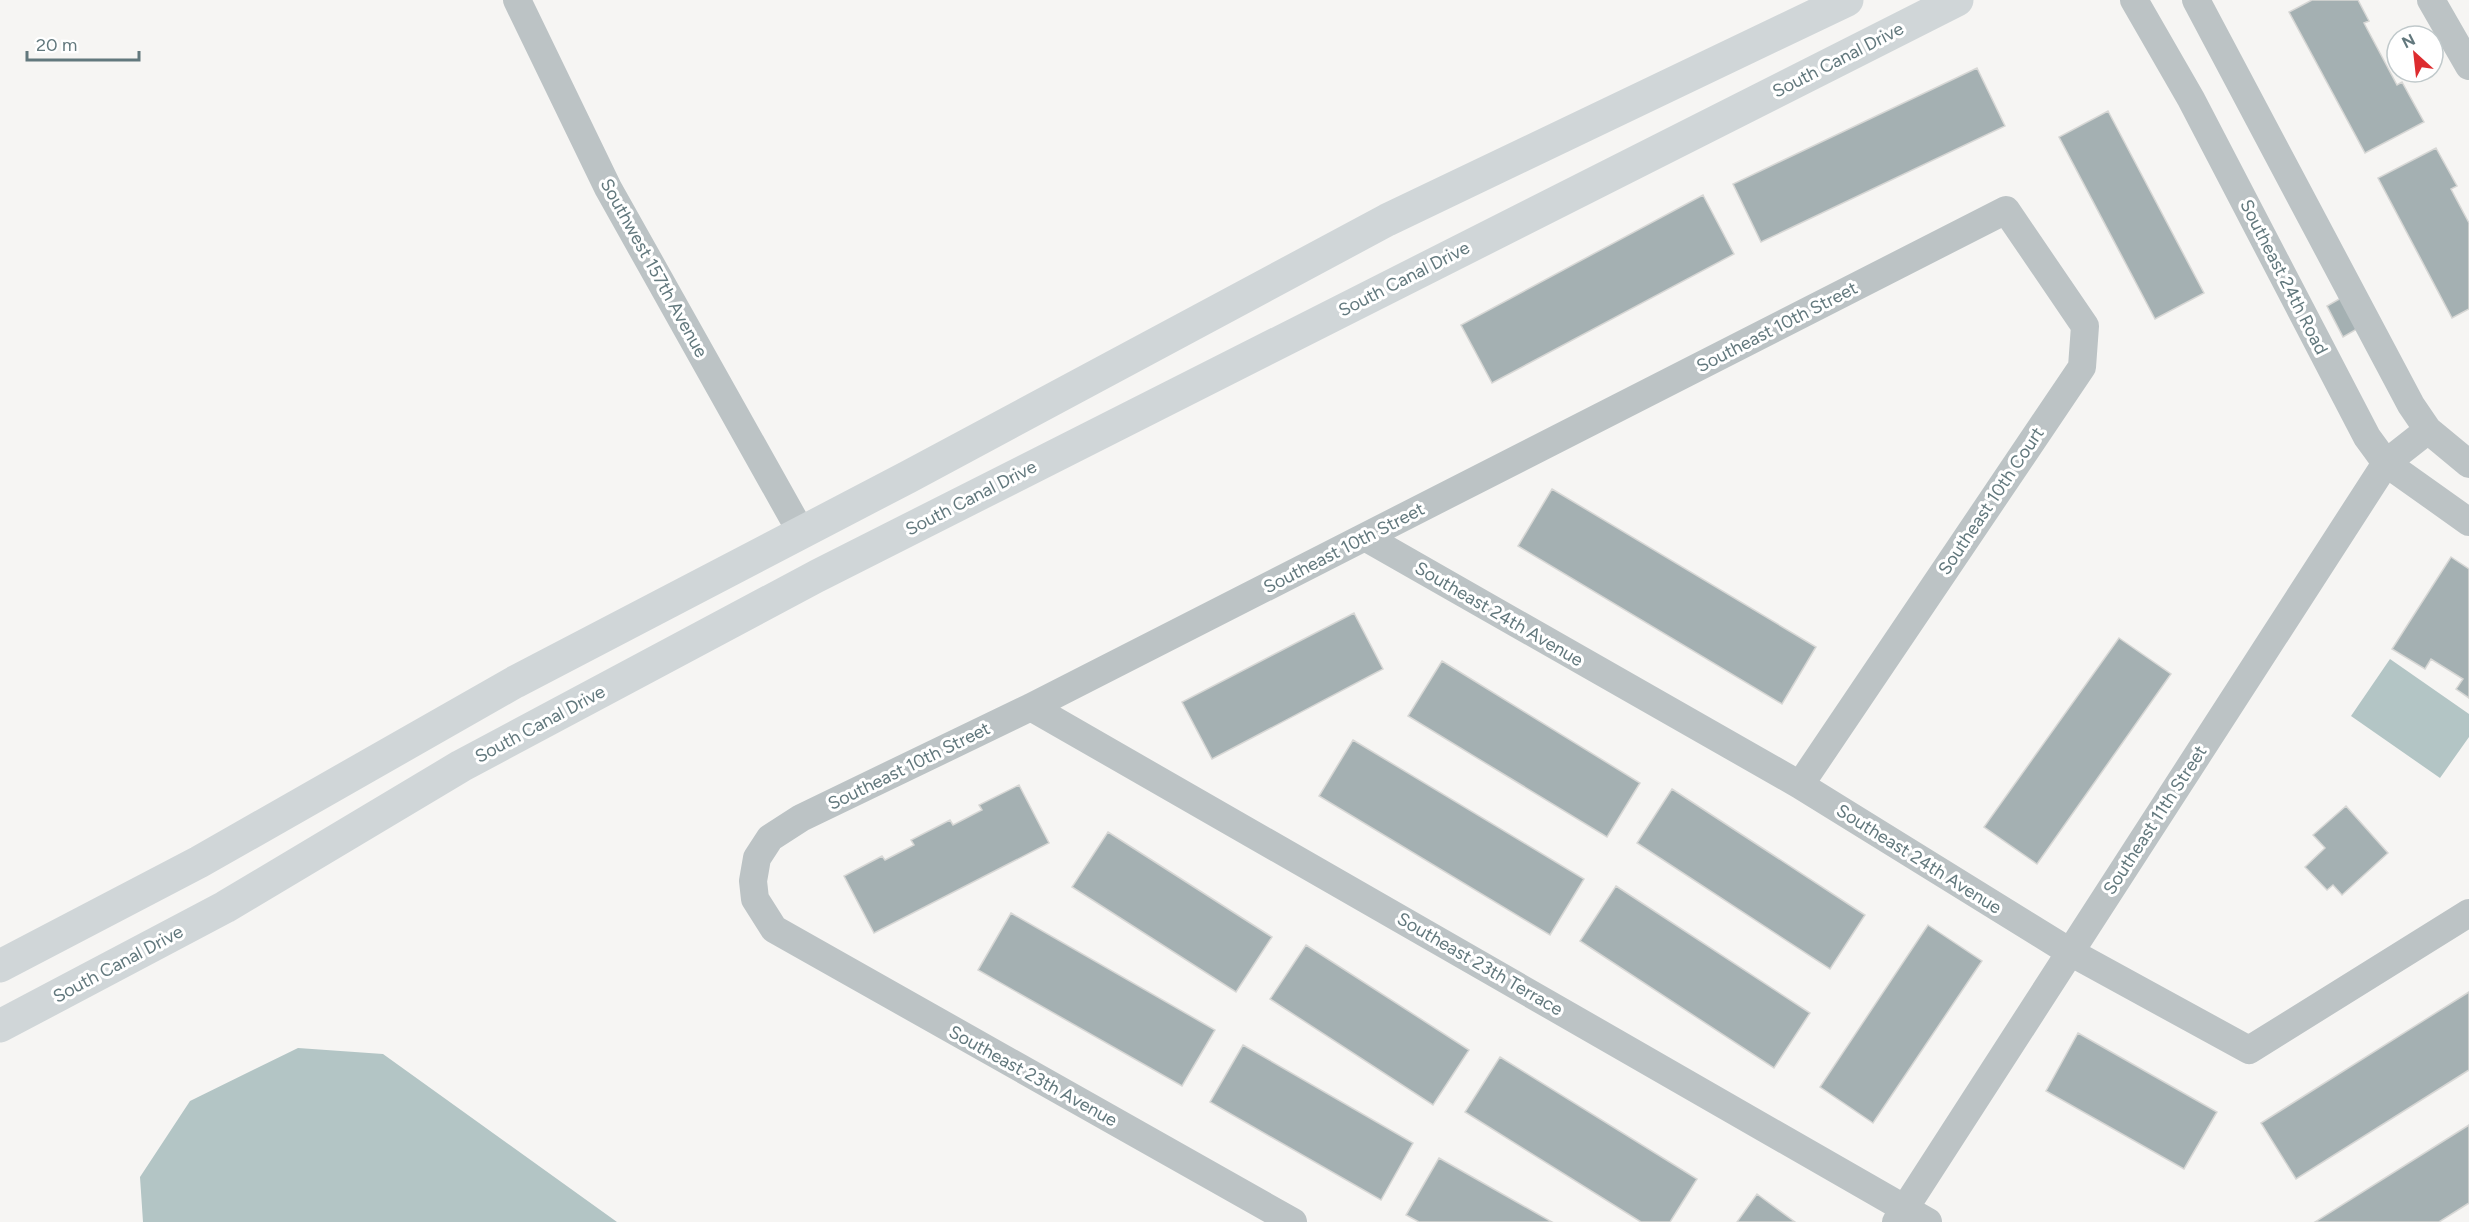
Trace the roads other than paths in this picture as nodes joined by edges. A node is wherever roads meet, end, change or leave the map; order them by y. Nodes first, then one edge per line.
1 (518, 0) edge
2 (1847, 0) edge
3 (1957, 0) edge
4 (2134, 0) edge
5 (2196, 0) edge
6 (2431, 0) edge
7 (2469, 66) edge
8 (2006, 210) joint
9 (2428, 430) junction
10 (2386, 463) junction
11 (2469, 464) edge
12 (2469, 522) edge
13 (801, 532) junction
14 (1365, 537) junction
15 (1031, 707) junction
16 (1800, 785) junction
17 (2469, 913) edge
18 (774, 929) joint
19 (2070, 952) junction
20 (0, 966) edge
21 (0, 1026) edge
22 (1909, 1217) edge
23 (1293, 1222) edge

1 - 13 street, Southwest 157th Avenue
2 - 13 street
3 - 21 street, South Canal Drive
4 - 10 street, Southeast 24th Road
5 - 9 street
6 - 7 street
8 - 14 street, Southeast 10th Street
8 - 16 street, Southeast 10th Court
9 - 10 street, Southeast 11th Street
9 - 11 street
10 - 12 street, Southeast 24th Road
10 - 19 street, Southeast 11th Street
13 - 20 street
14 - 15 street, Southeast 10th Street
14 - 16 street, Southeast 24th Avenue
15 - 18 street, Southeast 10th Street
15 - 22 street, Southeast 23th Terrace
16 - 19 street, Southeast 24th Avenue
17 - 19 street, Southeast 24th Avenue
18 - 23 street, Southeast 23th Avenue
19 - 22 street, Southeast 11th Street

